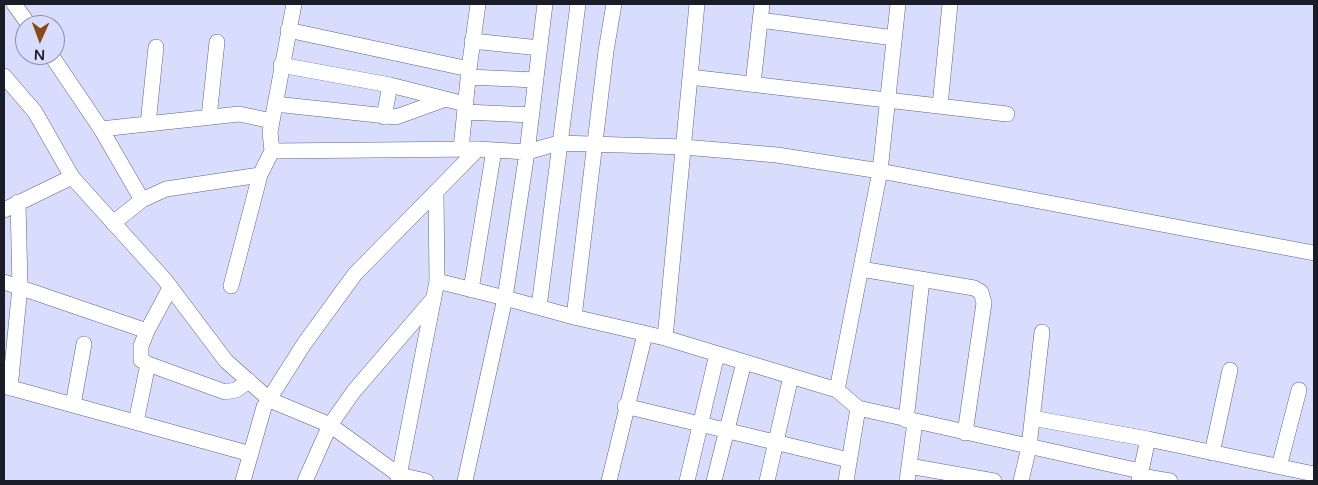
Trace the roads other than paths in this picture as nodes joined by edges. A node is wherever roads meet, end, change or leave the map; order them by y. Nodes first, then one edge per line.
1 (14, 4) edge
2 (294, 4) edge
3 (478, 4) edge
4 (545, 4) edge
5 (578, 4) edge
6 (614, 4) edge
7 (697, 4) edge
8 (762, 4) edge
9 (898, 4) edge
10 (950, 4) edge
11 (22, 15) edge
12 (760, 20) junction
13 (288, 30) junction
14 (894, 38) junction
15 (472, 41) junction
16 (217, 42) dead end
17 (156, 47) dead end
18 (540, 48) junction
19 (58, 65) edge
20 (281, 65) junction
21 (468, 73) junction
22 (4, 76) edge
23 (690, 77) junction
24 (536, 80) junction
25 (753, 84) junction
26 (390, 85) junction
27 (446, 99) junction
28 (887, 100) junction
29 (275, 104) junction
30 (940, 106) junction
31 (465, 108) junction
32 (1007, 114) dead end
33 (532, 115) junction
34 (209, 117) junction
35 (384, 117) junction
36 (272, 121) junction
37 (148, 124) junction
38 (102, 128) junction
39 (559, 143) junction
40 (594, 144) junction
41 (684, 148) junction
42 (461, 149) junction
43 (486, 150) junction
44 (272, 151) junction
45 (527, 152) junction
46 (880, 171) junction
47 (260, 175) junction
48 (72, 178) junction
49 (436, 194) junction
50 (142, 200) junction
51 (18, 202) junction
52 (4, 210) edge
53 (113, 223) junction
54 (1314, 253) edge
55 (860, 270) junction
56 (922, 280) junction
57 (437, 281) junction
58 (4, 282) edge
59 (230, 286) dead end
60 (20, 287) junction
61 (170, 288) junction
62 (471, 290) junction
63 (434, 297) junction
64 (505, 298) junction
65 (538, 308) junction
66 (574, 317) junction
67 (147, 331) junction
68 (1042, 332) dead end
69 (645, 334) junction
70 (665, 338) junction
71 (84, 344) dead end
72 (717, 354) junction
73 (744, 362) junction
74 (148, 364) junction
75 (1230, 370) dead end
76 (791, 376) junction
77 (249, 381) junction
78 (7, 387) edge
79 (837, 390) junction
80 (1300, 390) dead end
81 (270, 400) junction
82 (73, 405) junction
83 (625, 406) junction
84 (858, 408) junction
85 (1032, 418) junction
86 (911, 421) junction
87 (136, 422) junction
88 (330, 425) junction
89 (702, 426) junction
90 (726, 431) junction
91 (965, 432) junction
92 (1148, 439) junction
93 (777, 443) junction
94 (1029, 447) junction
95 (1212, 453) junction
96 (251, 454) junction
97 (849, 460) junction
98 (909, 466) junction
99 (1279, 467) junction
100 (1314, 474) edge
101 (1140, 476) edge
102 (398, 478) edge
103 (243, 481) edge
104 (305, 481) edge
105 (426, 481) edge
106 (465, 481) edge
107 (609, 481) edge
108 (687, 481) edge
109 (714, 481) edge
110 (767, 481) edge
111 (846, 481) edge
112 (907, 481) edge
113 (994, 481) edge
114 (1021, 481) edge
115 (1170, 481) edge

1 - 11 street
2 - 13 street
3 - 15 street
4 - 18 street
5 - 39 street
6 - 40 street
7 - 23 street
8 - 12 street
9 - 14 street
10 - 30 street
12 - 14 street
12 - 25 street
13 - 20 street
13 - 21 street
14 - 28 street
15 - 18 street
15 - 21 street
16 - 34 street
17 - 37 street
18 - 24 street
19 - 38 street
20 - 26 street
20 - 29 street
21 - 24 street
21 - 31 street
22 - 48 street
23 - 25 street
23 - 41 street
24 - 33 street
25 - 28 street
26 - 27 street
26 - 35 street
27 - 31 street
27 - 35 street
28 - 30 street
28 - 46 street
29 - 35 street
29 - 36 street
30 - 32 street
31 - 33 street
31 - 42 street
33 - 45 street
34 - 36 street
34 - 37 street
36 - 44 street
37 - 38 street
38 - 50 street
39 - 40 street
39 - 45 street
39 - 65 street
40 - 41 street
40 - 66 street
41 - 46 street
41 - 70 street
42 - 43 street
42 - 44 street
43 - 45 street
43 - 49 street
43 - 62 street
44 - 47 street
45 - 64 street
46 - 54 street
46 - 55 street
47 - 50 street
47 - 59 street
48 - 51 street
48 - 53 street
49 - 57 street
49 - 81 street
50 - 53 street
51 - 52 street
51 - 60 street
53 - 61 street
55 - 56 street
55 - 79 street
56 - 86 street
56 - 91 street
57 - 62 street
57 - 63 street
58 - 60 street
60 - 67 street
60 - 78 street
61 - 67 street
61 - 77 street
62 - 64 street
63 - 88 street
63 - 102 street
64 - 65 street
64 - 106 street
65 - 66 street
66 - 69 street
67 - 74 street
68 - 85 street
69 - 70 street
69 - 83 street
70 - 72 street
71 - 82 street
72 - 73 street
72 - 89 street
73 - 76 street
73 - 90 street
74 - 77 street
74 - 87 street
75 - 95 street
76 - 79 street
76 - 93 street
77 - 81 street
78 - 82 street
79 - 84 street
80 - 99 street
81 - 88 street
81 - 96 street
82 - 87 street
83 - 89 street
83 - 107 street
84 - 86 street
84 - 97 street
85 - 92 street
85 - 94 street
86 - 91 street
86 - 98 street
87 - 96 street
88 - 102 street
88 - 104 street
89 - 90 street
89 - 108 street
90 - 93 street
90 - 109 street
91 - 94 street
92 - 95 street
92 - 101 street
93 - 97 street
93 - 110 street
94 - 101 street
94 - 114 street
95 - 99 street
96 - 103 street
97 - 111 street
98 - 112 street
98 - 113 street
99 - 100 street
101 - 115 street
102 - 105 street

